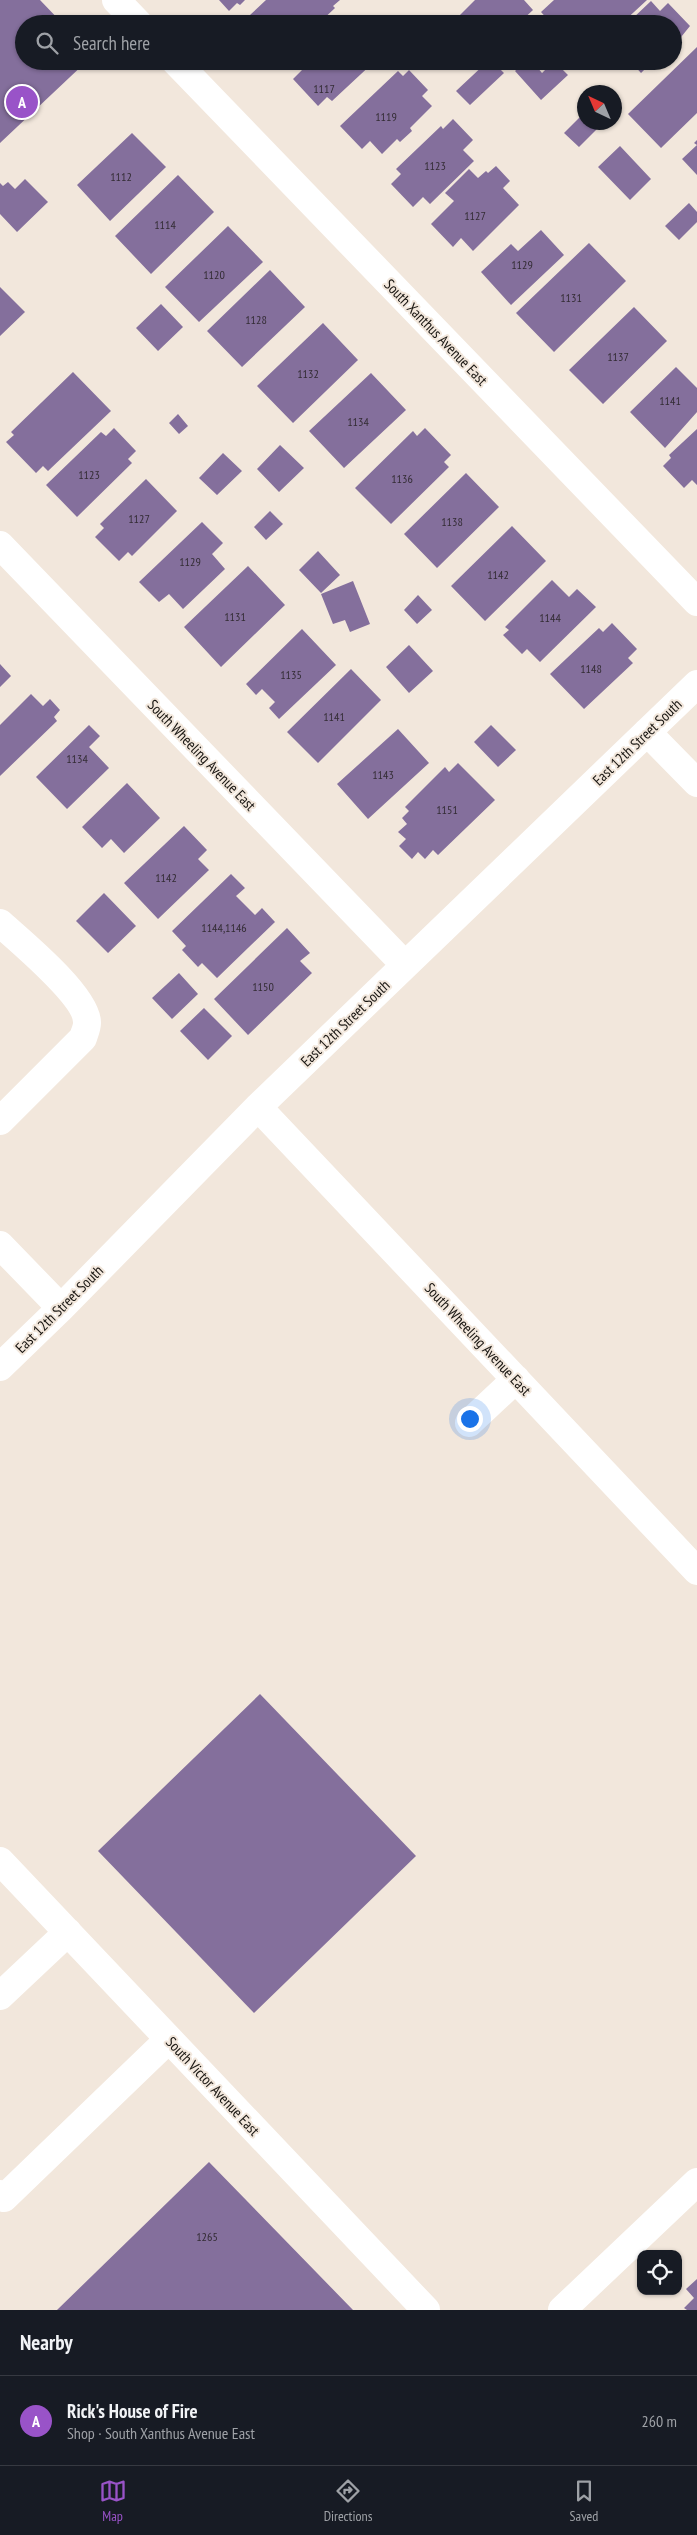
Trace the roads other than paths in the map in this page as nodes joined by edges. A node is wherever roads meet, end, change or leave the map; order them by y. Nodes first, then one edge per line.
1 (116, 0) edge
2 (130, 15) edge
3 (184, 70) edge
4 (0, 545) edge
5 (697, 602) edge
6 (697, 684) edge
7 (647, 732) junction
8 (697, 783) edge
9 (0, 923) edge
10 (405, 965) junction
11 (258, 1107) junction
12 (0, 1121) edge
13 (0, 1245) edge
14 (61, 1308) junction
15 (0, 1367) edge
16 (516, 1379) junction
17 (469, 1423) dead end
18 (697, 1571) edge
19 (0, 1861) edge
20 (68, 1932) junction
21 (0, 1996) edge
22 (169, 2039) junction
23 (697, 2182) edge
24 (0, 2194) edge
25 (426, 2310) edge
26 (562, 2310) edge

1 - 2 street
3 - 5 street, South Xanthus Avenue East
4 - 10 street, South Wheeling Avenue East
6 - 7 street, East 12th Street South
7 - 8 street
7 - 10 street, East 12th Street South
9 - 12 street
10 - 11 street, East 12th Street South
11 - 14 street, East 12th Street South
11 - 16 street, South Wheeling Avenue East
13 - 14 street
14 - 15 street, East 12th Street South
16 - 17 street
16 - 18 street, South Wheeling Avenue East
19 - 20 street, South Victor Avenue East
20 - 21 street
20 - 22 street, South Victor Avenue East
22 - 24 street
22 - 25 street, South Victor Avenue East
23 - 26 street

